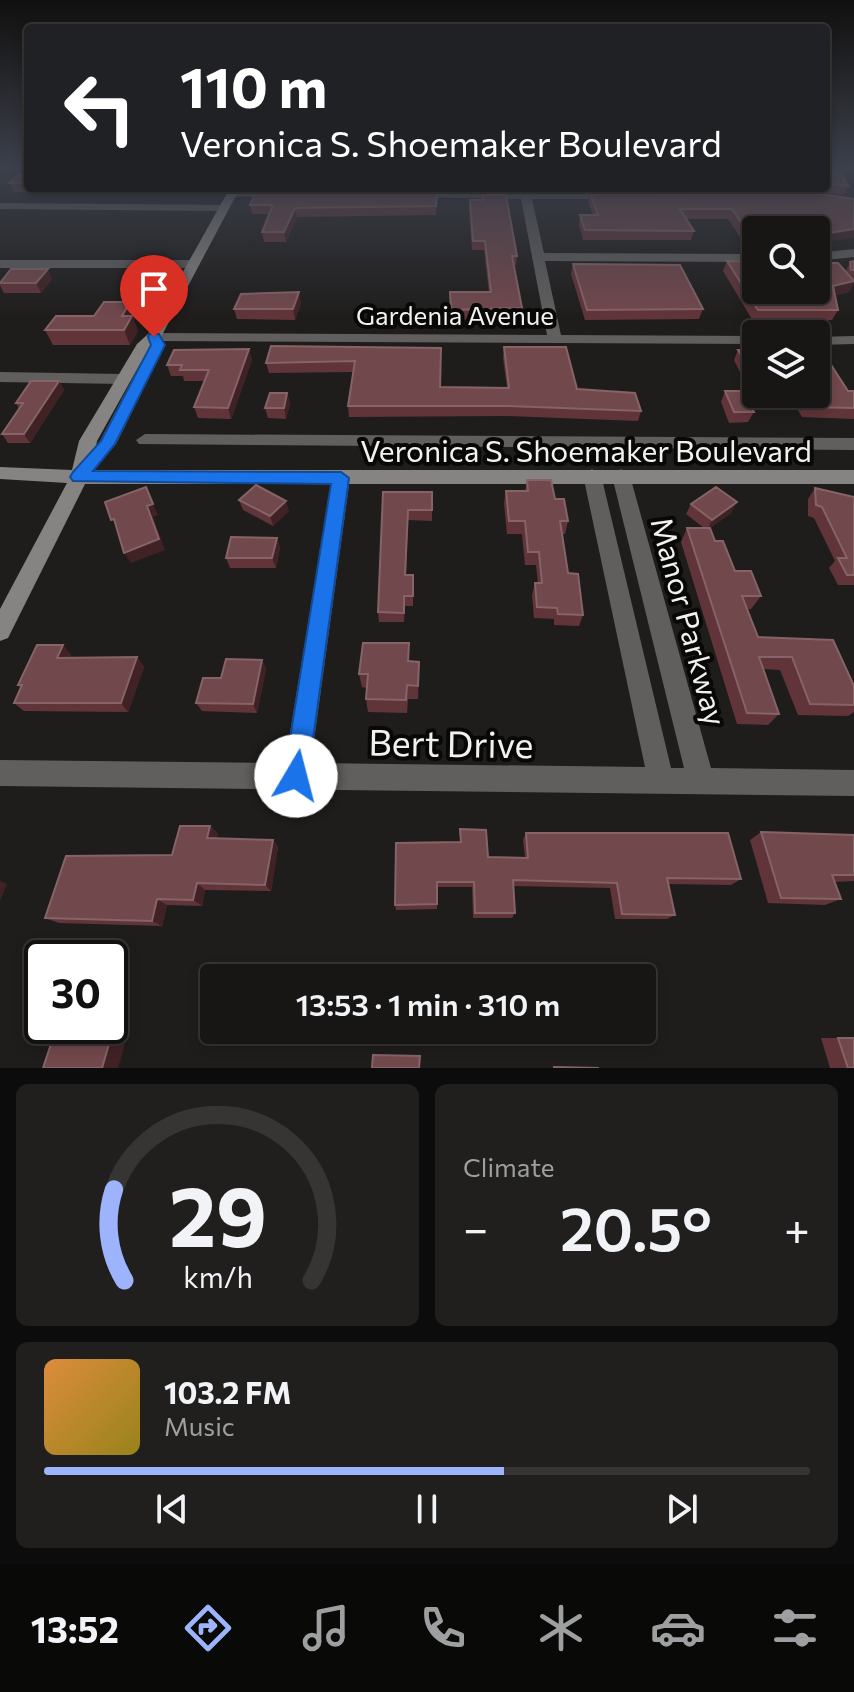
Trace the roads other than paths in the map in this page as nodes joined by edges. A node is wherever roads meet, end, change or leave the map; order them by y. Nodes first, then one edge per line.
1 (219, 218) edge
2 (531, 218) edge
3 (854, 253) edge
4 (830, 256) edge
5 (539, 257) junction
6 (742, 258) edge
7 (0, 264) edge
8 (194, 264) junction
9 (154, 337) junction
10 (555, 339) junction
11 (742, 340) edge
12 (854, 340) edge
13 (830, 341) edge
14 (0, 377) edge
15 (123, 379) junction
16 (145, 440) dead end
17 (854, 444) edge
18 (0, 473) edge
19 (592, 475) junction
20 (621, 476) junction
21 (79, 477) junction
22 (854, 477) edge
23 (341, 478) junction
24 (0, 481) edge
25 (0, 631) edge
26 (0, 773) edge
27 (296, 776) junction
28 (661, 780) junction
29 (701, 781) junction
30 (854, 783) edge

1 - 8 street
2 - 5 street
3 - 4 street
5 - 6 street
5 - 10 street
7 - 8 street
8 - 9 street
9 - 10 street, Gardenia Avenue
9 - 15 street
9 - 21 street
10 - 11 street, Gardenia Avenue
12 - 13 street
14 - 15 street
15 - 21 street
16 - 17 street
18 - 21 street, Veronica S. Shoemaker Boulevard
19 - 20 street, Veronica S. Shoemaker Boulevard
19 - 23 street, Veronica S. Shoemaker Boulevard
19 - 28 street, Manor Parkway
20 - 22 street, Veronica S. Shoemaker Boulevard
20 - 29 street, Manor Parkway
21 - 23 street, Veronica S. Shoemaker Boulevard
21 - 24 street, Veronica S. Shoemaker Boulevard
21 - 25 street
23 - 27 street
26 - 27 street, Bert Drive
27 - 28 street, Bert Drive
28 - 29 street, Bert Drive
29 - 30 street, Bert Drive

